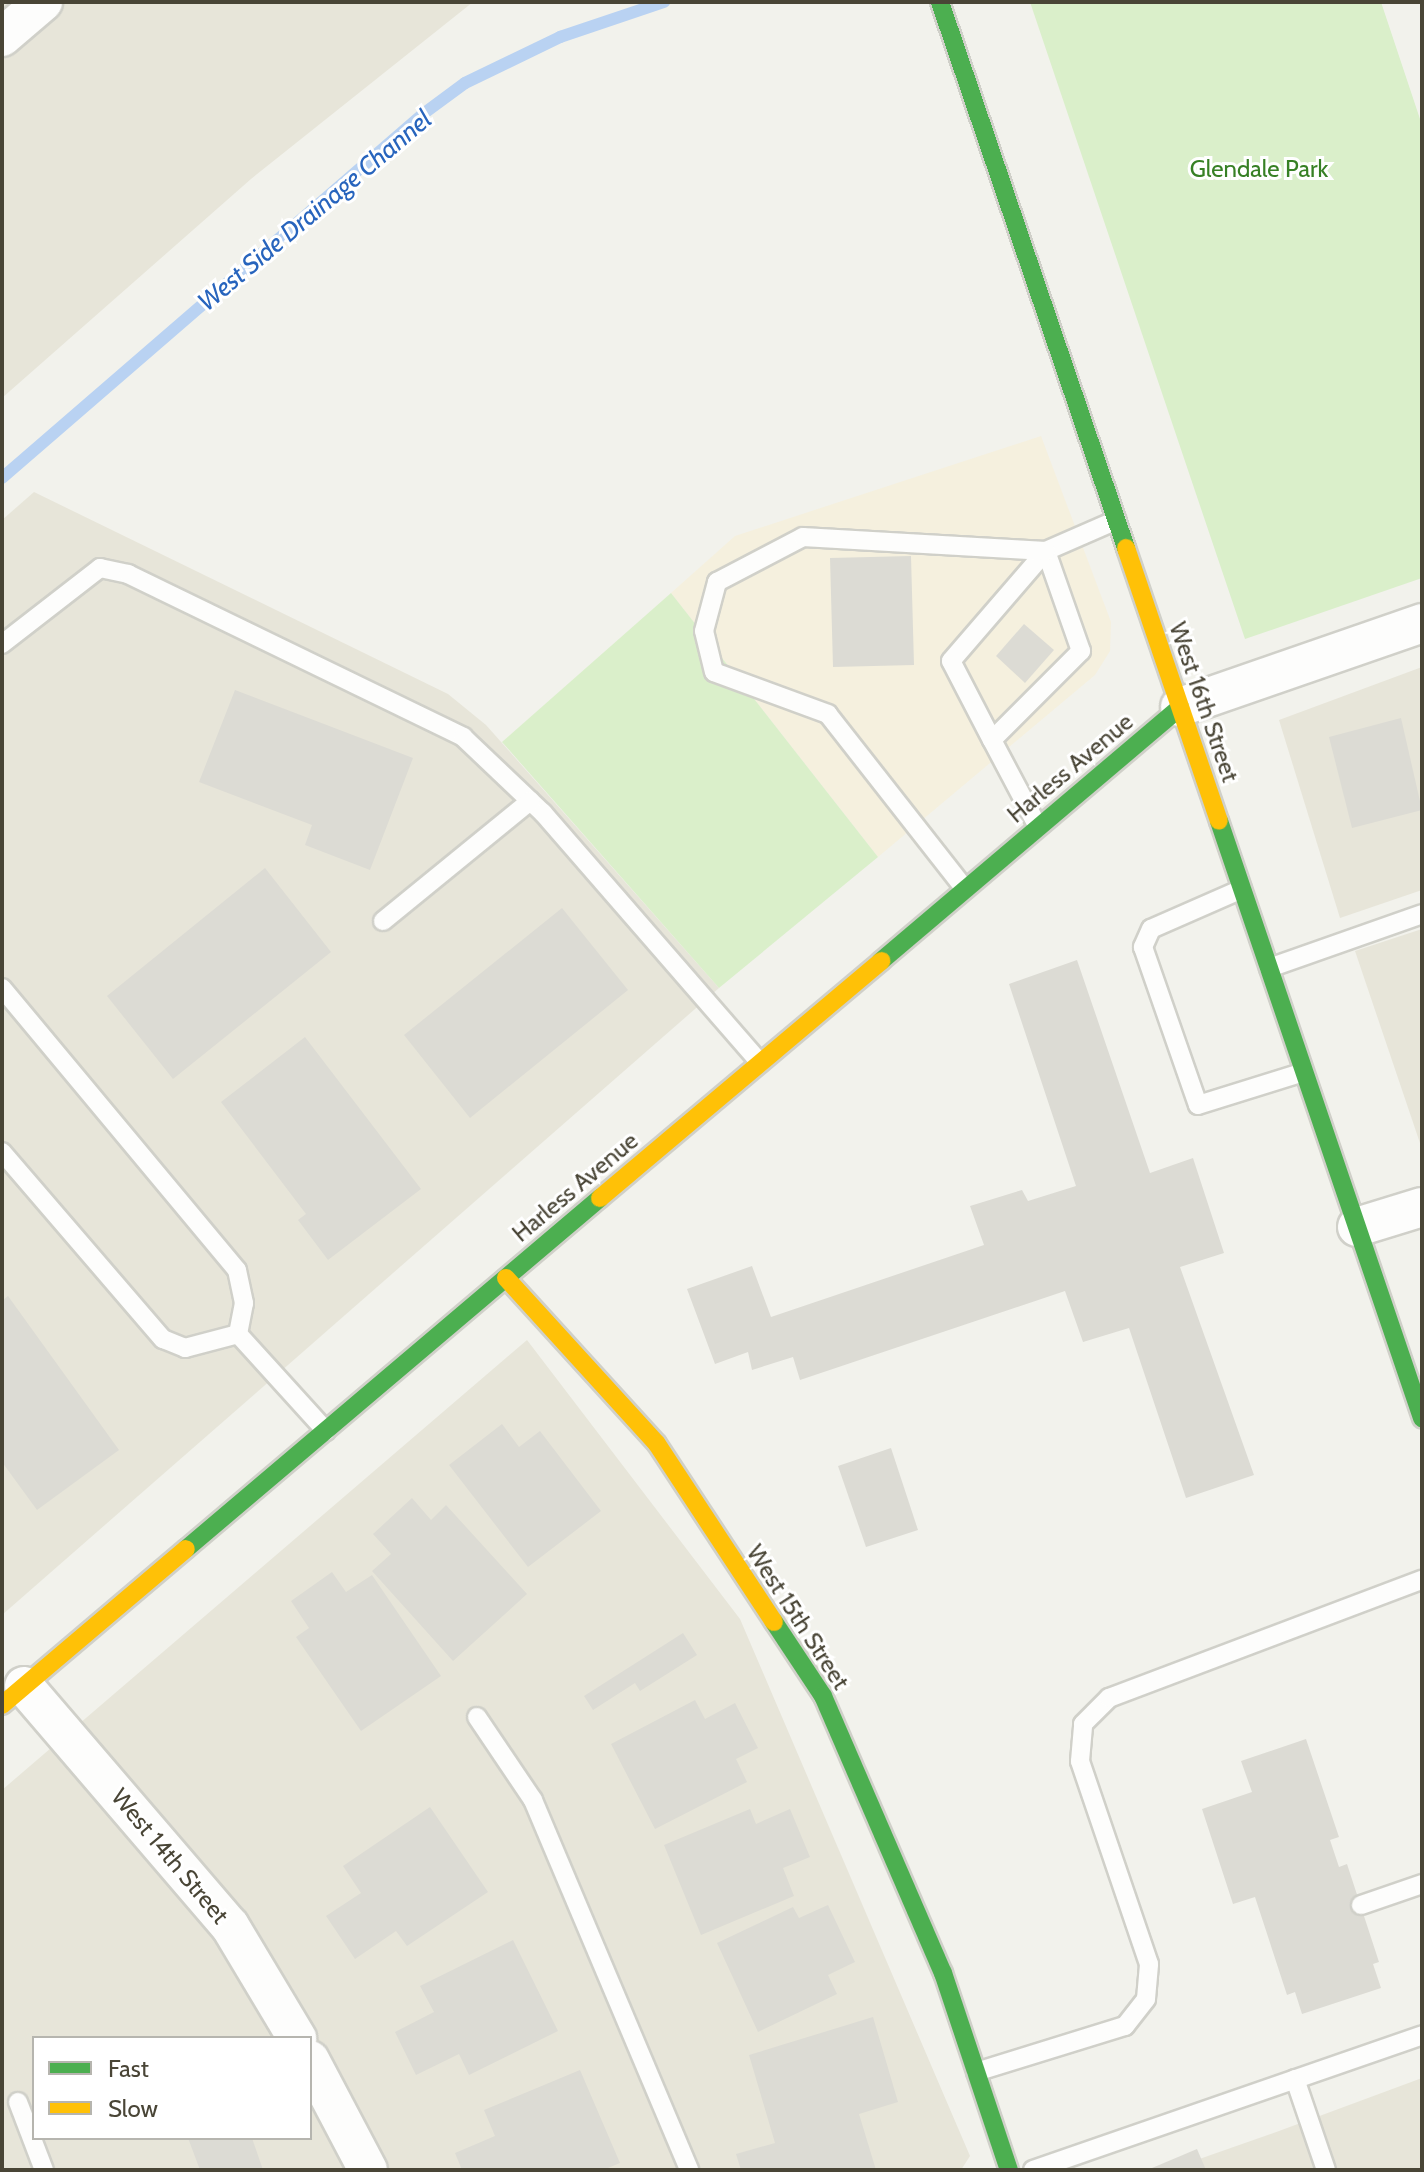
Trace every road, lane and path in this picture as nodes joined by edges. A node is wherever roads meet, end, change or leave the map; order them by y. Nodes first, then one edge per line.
1 (43, 2) edge
2 (940, 2) edge
3 (2, 37) edge
4 (1117, 520) junction
5 (1046, 551) junction
6 (1422, 623) edge
7 (2, 644) edge
8 (1180, 707) junction
9 (992, 740) junction
10 (530, 801) junction
11 (1037, 825) junction
12 (965, 889) junction
13 (1242, 889) junction
14 (1422, 914) edge
15 (383, 921) dead end
16 (1269, 968) junction
17 (2, 988) edge
18 (760, 1063) junction
19 (1304, 1071) junction
20 (2, 1152) edge
21 (1422, 1207) edge
22 (1357, 1227) junction
23 (506, 1278) junction
24 (238, 1334) junction
25 (1422, 1418) edge
26 (326, 1431) junction
27 (1422, 1580) edge
28 (13, 1696) edge
29 (477, 1717) dead end
30 (1422, 1884) edge
31 (1361, 1905) dead end
32 (1422, 2035) edge
33 (296, 2036) edge
34 (312, 2064) edge
35 (976, 2072) junction
36 (1295, 2079) junction
37 (18, 2102) dead end
38 (32, 2139) edge
39 (33, 2140) edge
40 (44, 2170) edge
41 (368, 2170) edge
42 (689, 2170) edge
43 (1009, 2170) edge
44 (1033, 2170) edge
45 (1326, 2170) edge

1 - 3 street
2 - 4 main road, West 16th Street
4 - 5 lane
4 - 8 main road, West 16th Street
5 - 9 lane
5 - 9 lane
5 - 12 lane
6 - 8 street
7 - 10 lane
8 - 11 main road, Harless Avenue
8 - 13 main road, West 16th Street
9 - 11 lane
10 - 15 lane
10 - 18 lane
11 - 12 main road, Harless Avenue
12 - 18 main road, Harless Avenue
13 - 16 main road, West 16th Street
13 - 19 lane
14 - 16 lane
16 - 19 main road, West 16th Street
17 - 24 lane
18 - 23 main road, Harless Avenue
19 - 22 main road, West 16th Street
20 - 24 lane
21 - 22 street
22 - 25 main road, West 16th Street
23 - 26 main road, Harless Avenue
23 - 35 main road, West 15th Street
24 - 26 lane
26 - 28 main road, Harless Avenue
27 - 35 lane
28 - 33 street, West 14th Street
29 - 42 lane
30 - 31 lane
32 - 36 lane
34 - 41 street
35 - 43 main road, West 15th Street
36 - 44 lane
36 - 45 lane
37 - 38 lane
39 - 40 lane

